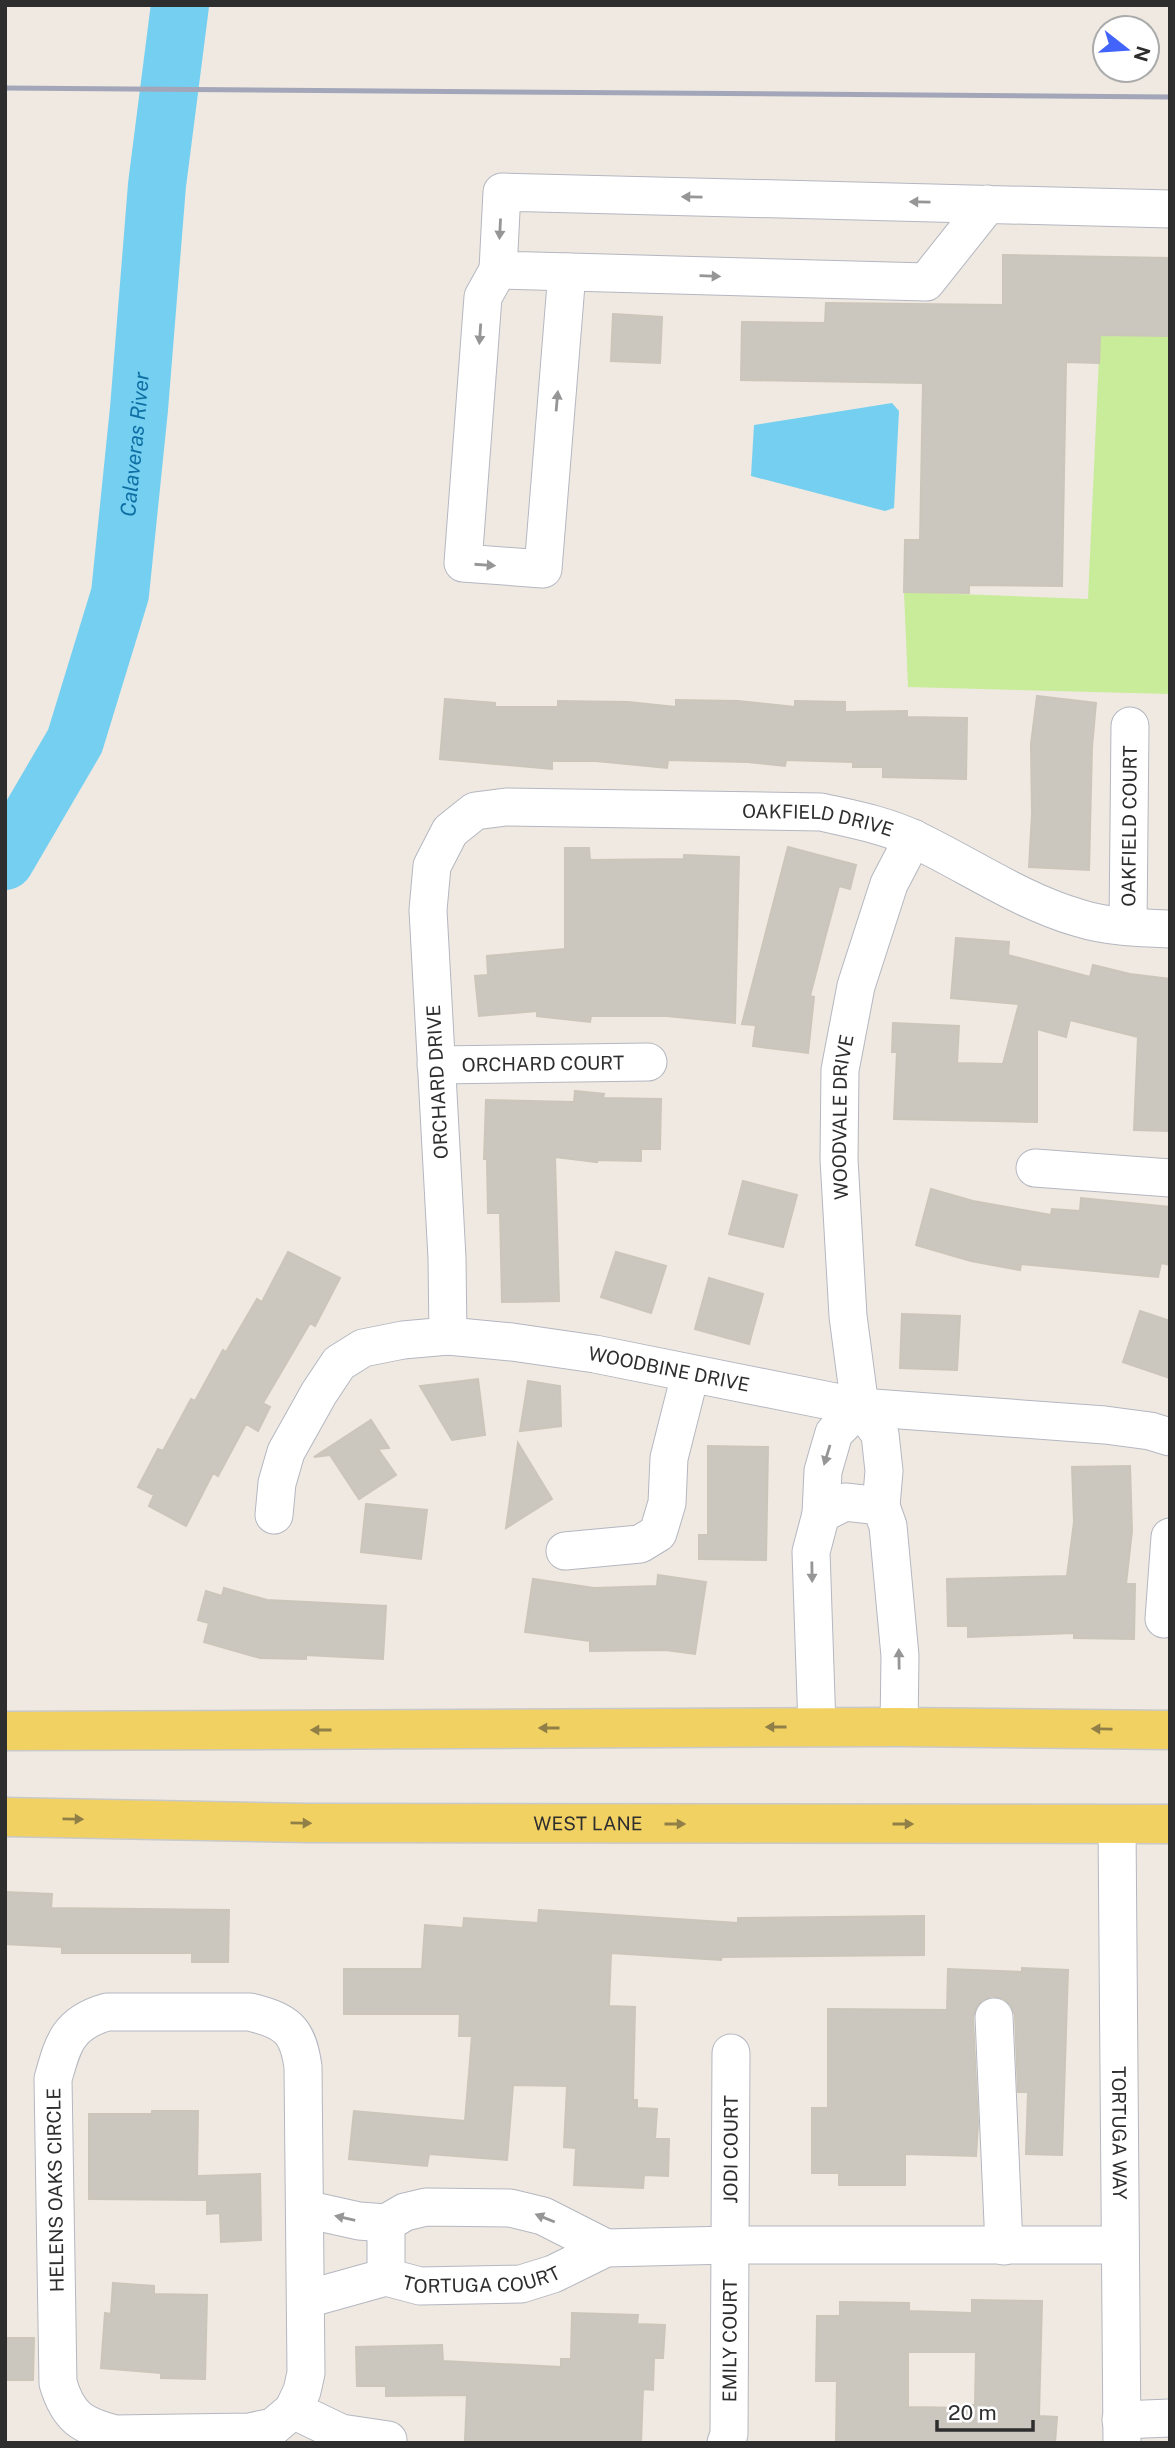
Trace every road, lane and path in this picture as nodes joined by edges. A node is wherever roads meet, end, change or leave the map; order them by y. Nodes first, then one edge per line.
1 (988, 204) junction
2 (1170, 209) edge
3 (498, 270) junction
4 (567, 272) junction
5 (1130, 726) dead end
6 (450, 831) joint
7 (913, 838) junction
8 (1128, 926) junction
9 (1170, 929) edge
10 (648, 1062) dead end
11 (436, 1065) junction
12 (1035, 1168) dead end
13 (1170, 1178) edge
14 (448, 1336) junction
15 (690, 1375) junction
16 (860, 1407) junction
17 (1170, 1437) edge
18 (881, 1506) junction
19 (821, 1514) junction
20 (274, 1516) dead end
21 (1170, 1537) edge
22 (565, 1551) dead end
23 (1164, 1619) dead end
24 (817, 1727) junction
25 (898, 1727) junction
26 (1170, 1730) edge
27 (5, 1731) edge
28 (5, 1817) edge
29 (1170, 1824) edge
30 (1117, 1825) junction
31 (994, 2017) dead end
32 (731, 2053) dead end
33 (305, 2208) junction
34 (386, 2222) junction
35 (730, 2245) junction
36 (1119, 2245) junction
37 (1004, 2246) junction
38 (606, 2248) junction
39 (386, 2277) junction
40 (307, 2300) junction
41 (293, 2410) junction
42 (1170, 2418) edge
43 (1122, 2431) edge
44 (728, 2439) edge
45 (388, 2443) edge

1 - 2 street
1 -> 3 street
4 -> 1 street
3 - 4 street
3 -> 4 street
5 - 8 street, OAKFIELD COURT
6 - 7 street, OAKFIELD DRIVE
6 - 11 street, ORCHARD DRIVE
7 - 8 street, OAKFIELD DRIVE
7 - 16 street, WOODVALE DRIVE
8 - 9 street, OAKFIELD DRIVE
10 - 11 street, ORCHARD COURT
11 - 14 street, ORCHARD DRIVE
12 - 13 street
14 - 15 street, WOODBINE DRIVE
14 - 20 street, WOODBINE DRIVE
15 - 16 street, WOODBINE DRIVE
15 - 22 street
16 - 17 street, WOODBINE DRIVE
16 - 18 street, WOODVALE DRIVE
16 -> 19 street
18 - 19 street
25 -> 18 street, WOODVALE DRIVE
19 -> 24 street
21 - 23 street
24 - 25 main road
24 -> 27 main road
26 -> 25 main road
28 -> 30 main road, WEST LANE
29 - 30 main road, WEST LANE
30 - 36 street, TORTUGA WAY
31 - 37 street
32 - 35 street, JODI COURT
34 -> 33 street
33 - 40 street, HELENS OAKS CIRCLE
33 - 41 street, HELENS OAKS CIRCLE
38 -> 34 street, TORTUGA COURT
34 - 39 street, TORTUGA COURT
35 - 37 street, TORTUGA COURT
35 - 38 street, TORTUGA COURT
35 - 44 street, EMILY COURT
36 - 37 street, TORTUGA COURT
36 - 43 street, TORTUGA WAY
38 - 39 street, TORTUGA COURT
39 - 40 street
40 - 41 street, HELENS OAKS CIRCLE
41 - 45 street
42 - 43 street

